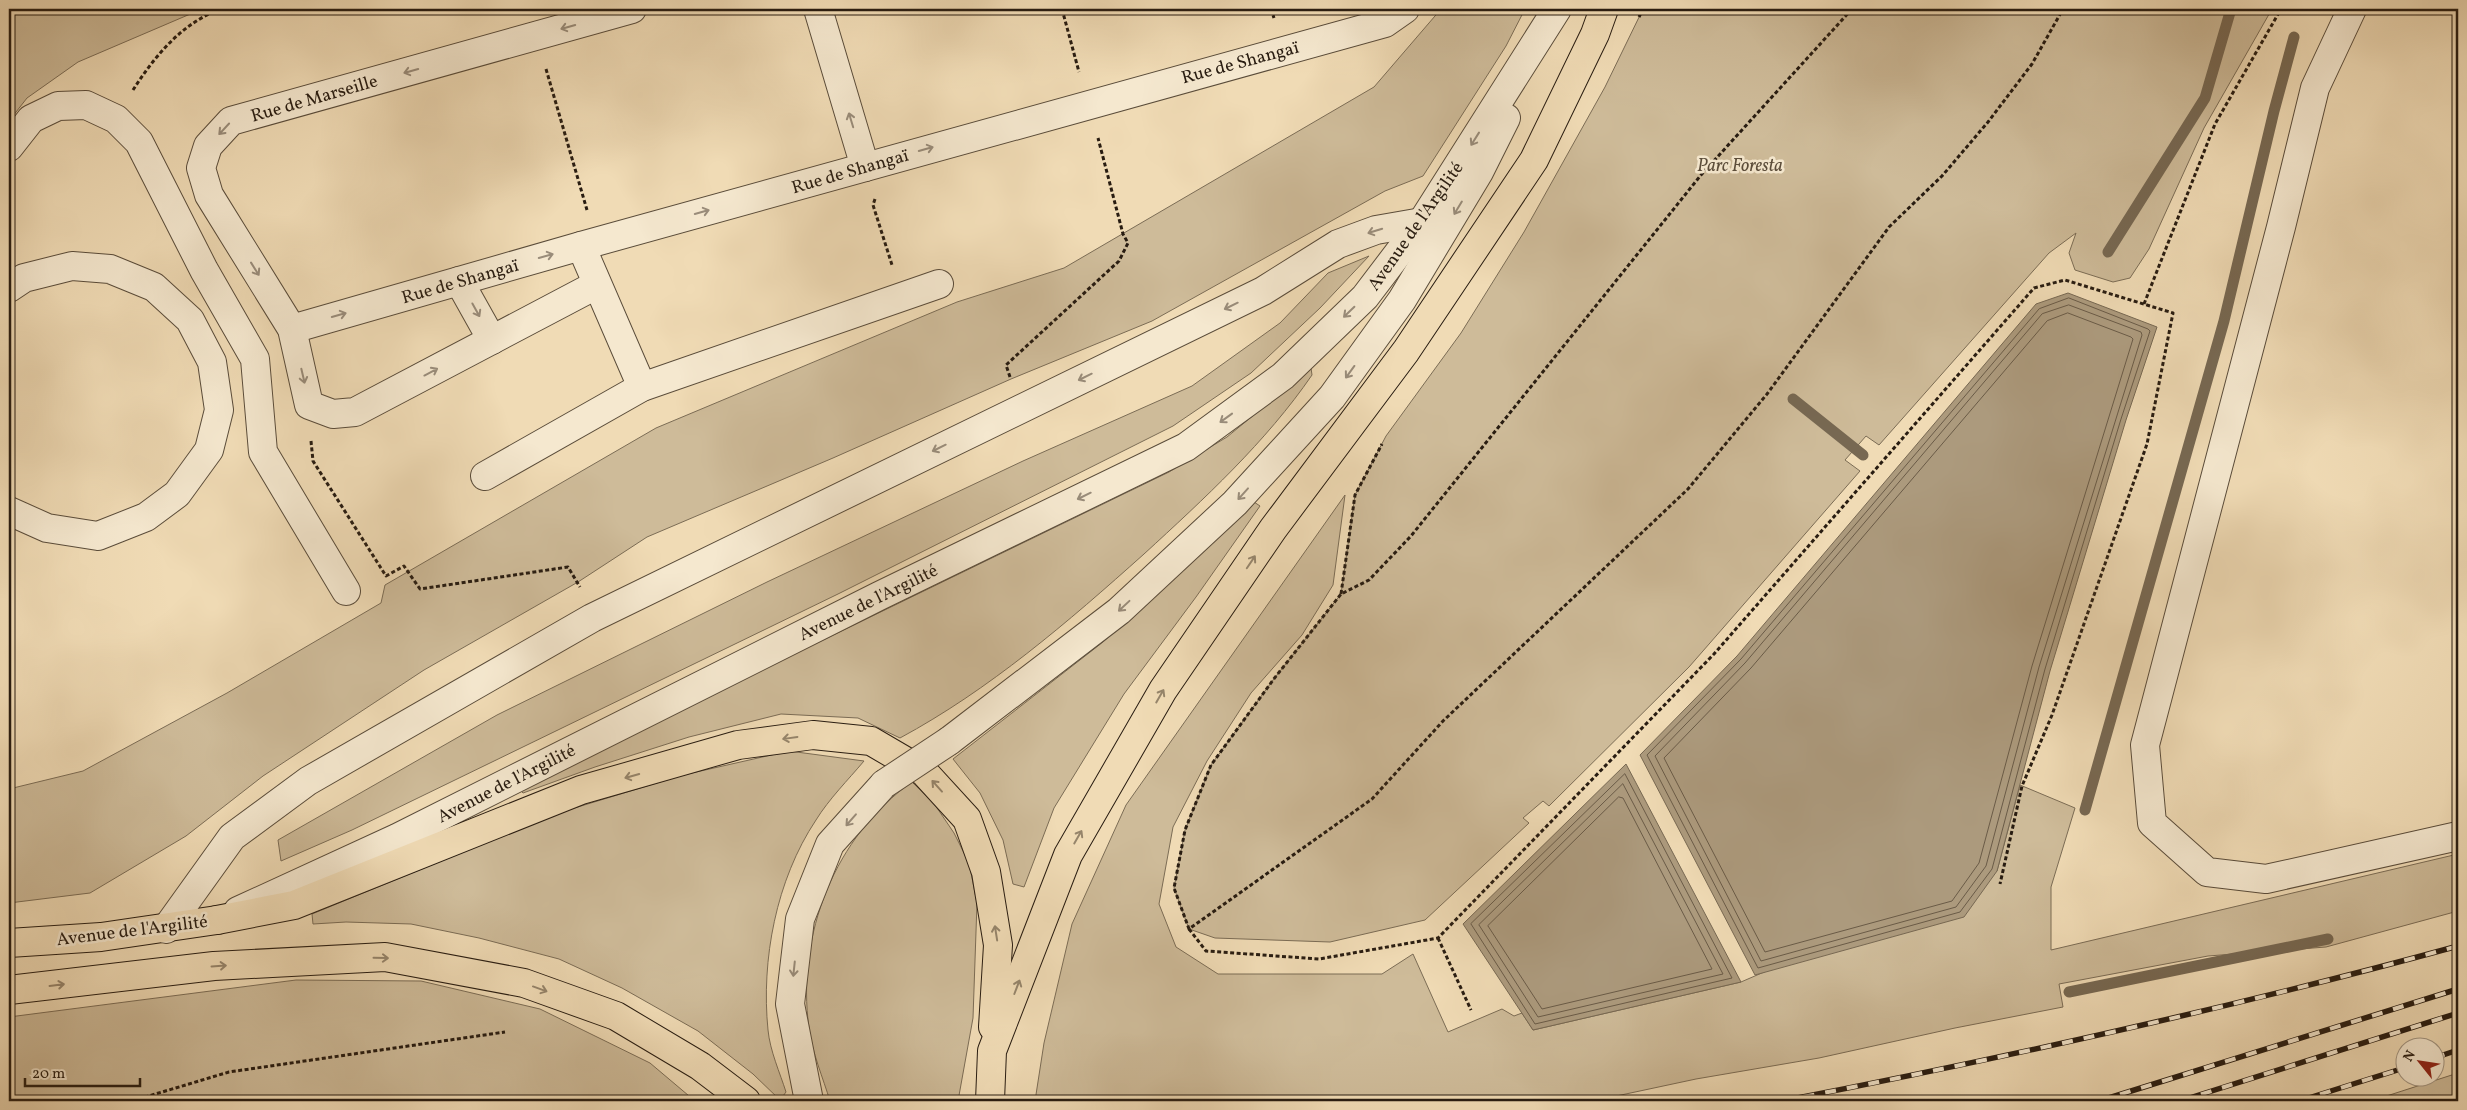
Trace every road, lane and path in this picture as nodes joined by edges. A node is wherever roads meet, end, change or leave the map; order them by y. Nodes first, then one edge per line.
1 (223, 9) edge
2 (632, 9) edge
3 (818, 9) edge
4 (1405, 9) edge
5 (1556, 9) edge
6 (1560, 9) edge
7 (1604, 9) edge
8 (1852, 9) edge
9 (2063, 9) edge
10 (2280, 9) edge
11 (2352, 9) edge
12 (524, 39) junction
13 (116, 119) junction
14 (9, 148) edge
15 (865, 166) junction
16 (1422, 222) junction
17 (1123, 234) dead end
18 (581, 246) junction
19 (459, 281) junction
20 (939, 284) dead end
21 (596, 285) junction
22 (9, 288) edge
23 (902, 297) junction
24 (2144, 304) junction
25 (292, 329) junction
26 (492, 340) junction
27 (1011, 378) dead end
28 (642, 387) junction
29 (309, 405) junction
30 (485, 476) dead end
31 (9, 511) edge
32 (578, 582) dead end
33 (346, 591) dead end
34 (2458, 836) edge
35 (2000, 884) dead end
36 (217, 920) junction
37 (1189, 928) junction
38 (166, 929) junction
39 (1438, 938) junction
40 (9, 943) edge
41 (9, 990) edge
42 (1472, 1010) dead end
43 (505, 1032) dead end
44 (992, 1051) junction
45 (132, 1101) edge
46 (746, 1101) edge
47 (809, 1101) edge
48 (990, 1101) edge

1 - 13 path
2 -> 12 street, Rue de Marseille
15 -> 3 street
15 -> 4 street, Rue de Shangaï
5 -> 16 street, Avenue de l'Argilité
6 -> 47 street, bridge
44 -> 7 main road
8 - 37 path
9 - 37 path
10 - 24 path
11 - 34 street
12 - 18 path
12 -> 25 street, Rue de Marseille
13 - 14 street
13 - 33 street
18 -> 15 street, Rue de Shangaï
15 - 23 path
16 -> 36 street, Avenue de l'Argilité
16 -> 38 street
17 - 27 path
19 -> 18 street, Rue de Shangaï
18 - 21 street
25 -> 19 street, Rue de Shangaï
19 -> 26 street
20 - 23 street
21 - 26 street
21 - 28 street
22 - 31 street
23 - 28 street
24 - 35 path
24 - 39 path
25 -> 29 street, Rue de Marseille
29 -> 26 street
28 - 30 street
29 - 32 path
36 - 38 main road, Avenue de l'Argilité
44 -> 36 main road
37 - 39 path
38 - 40 main road, Avenue de l'Argilité
39 - 42 path
41 -> 46 main road
43 - 45 path
44 - 48 main road

